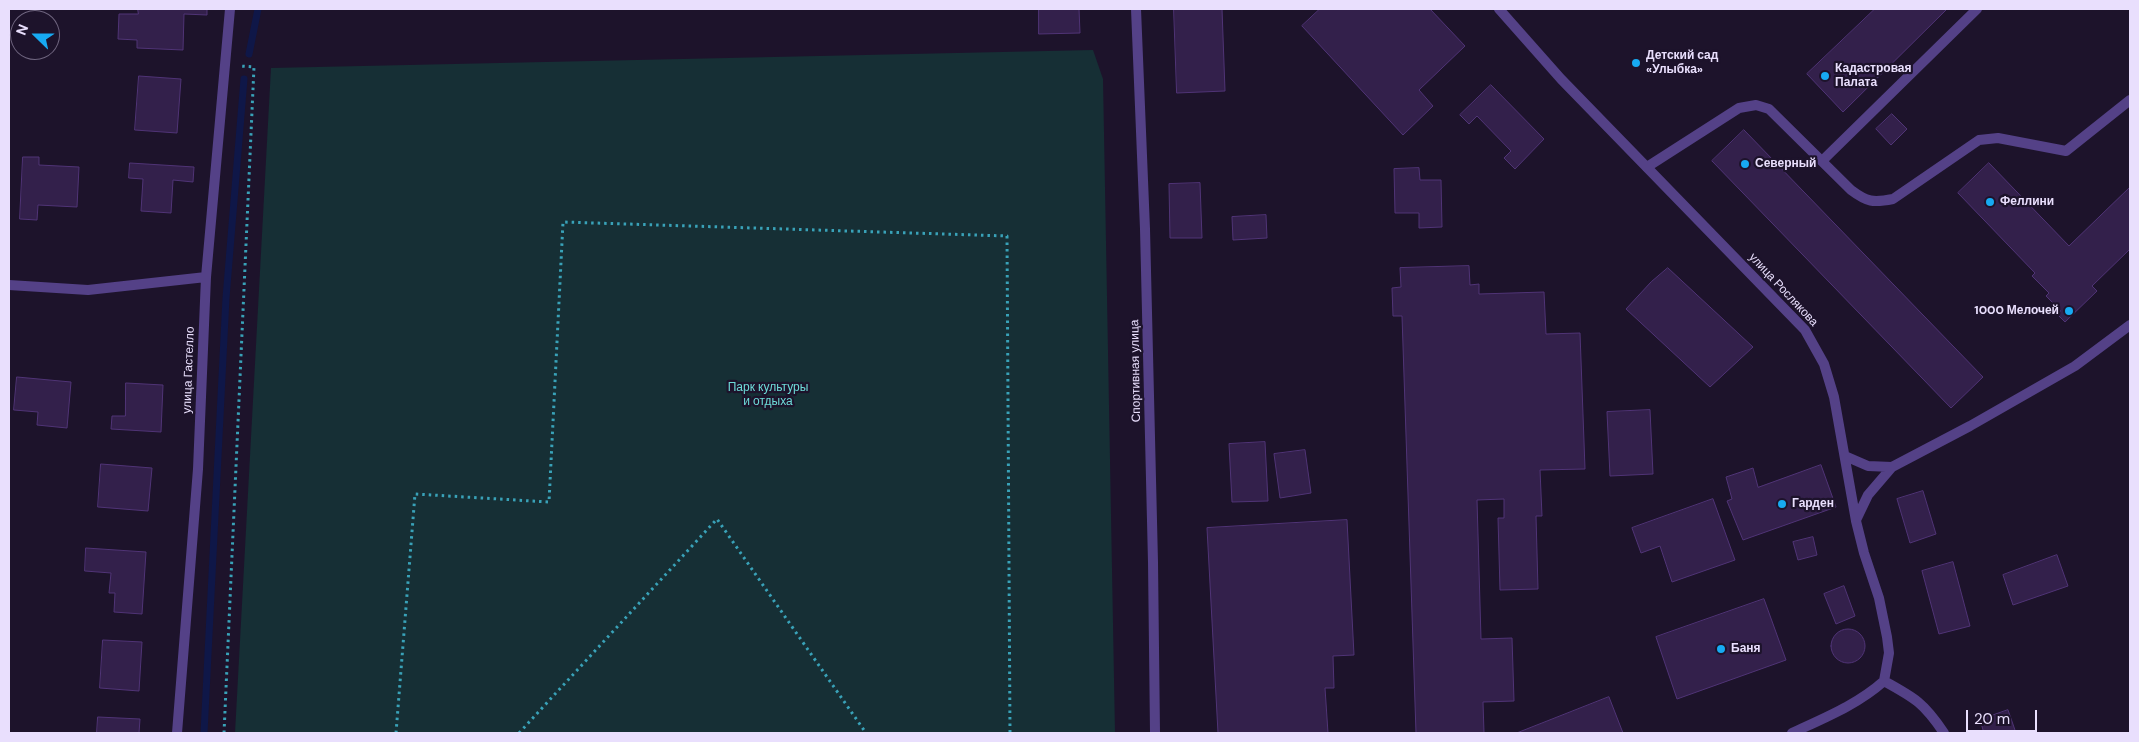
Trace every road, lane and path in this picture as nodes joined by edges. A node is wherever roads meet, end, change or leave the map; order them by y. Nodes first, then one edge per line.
1 (230, 9) edge
2 (1136, 9) edge
3 (1499, 9) edge
4 (1977, 9) edge
5 (224, 66) junction
6 (2130, 100) edge
7 (1822, 161) junction
8 (1647, 167) junction
9 (206, 277) junction
10 (9, 285) edge
11 (2130, 324) edge
12 (1846, 456) junction
13 (1892, 467) junction
14 (1856, 521) junction
15 (1884, 681) junction
16 (177, 733) edge
17 (224, 733) edge
18 (396, 733) edge
19 (519, 733) edge
20 (866, 733) edge
21 (1010, 733) edge
22 (1155, 733) edge
23 (1792, 733) edge
24 (1944, 733) edge

1 - 5 street, улица Гастелло
2 - 22 street, Спортивная улица
3 - 8 street, улица Рослякова
4 - 7 street
5 - 9 street, улица Гастелло
5 - 17 path
6 - 7 street
7 - 8 street
8 - 12 street, улица Рослякова
9 - 10 street
9 - 16 street, улица Гастелло
11 - 13 street
12 - 13 street
12 - 14 street, улица Рослякова
13 - 14 street
14 - 15 street, улица Рослякова
15 - 23 street
15 - 24 street
18 - 21 path
19 - 20 path

